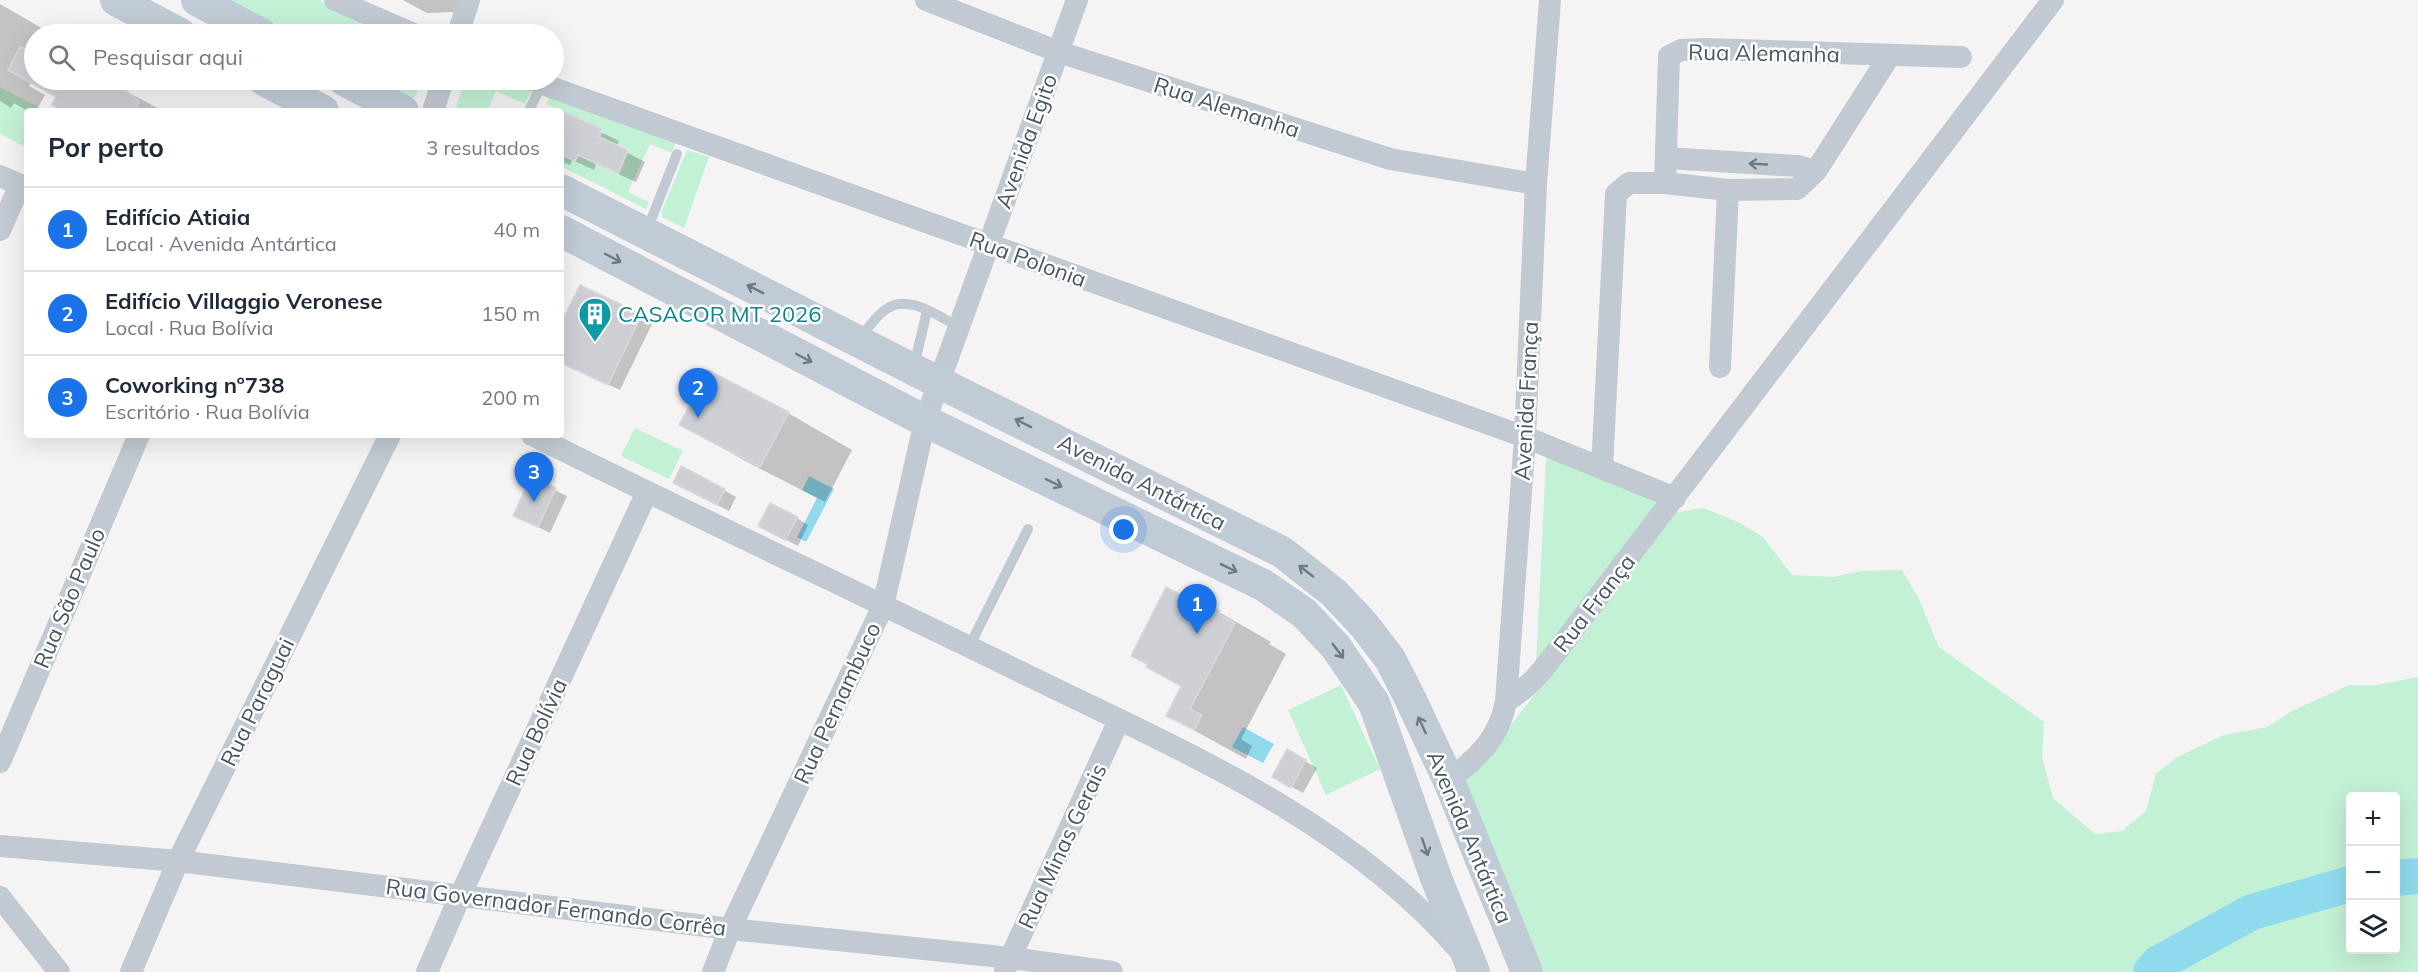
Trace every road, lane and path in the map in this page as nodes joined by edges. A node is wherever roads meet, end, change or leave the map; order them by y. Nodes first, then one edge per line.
1 (116, 0) edge
2 (196, 0) edge
3 (335, 0) edge
4 (469, 0) edge
5 (926, 0) edge
6 (1077, 0) edge
7 (1550, 0) edge
8 (2053, 0) edge
9 (161, 24) edge
10 (242, 24) edge
11 (391, 24) edge
12 (461, 24) edge
13 (1059, 52) junction
14 (1890, 55) junction
15 (1961, 57) dead end
16 (283, 90) edge
17 (363, 90) edge
18 (440, 90) edge
19 (534, 90) edge
20 (561, 90) edge
21 (317, 108) edge
22 (397, 108) edge
23 (434, 108) edge
24 (530, 108) edge
25 (676, 154) dead end
26 (1667, 159) junction
27 (1816, 171) junction
28 (16, 183) edge
29 (1665, 183) junction
30 (1536, 184) junction
31 (1728, 190) junction
32 (564, 195) edge
33 (0, 230) edge
34 (564, 233) edge
35 (646, 233) junction
36 (988, 245) junction
37 (927, 311) junction
38 (959, 327) junction
39 (857, 341) junction
40 (1720, 367) dead end
41 (926, 376) junction
42 (924, 421) junction
43 (1525, 437) junction
44 (138, 438) edge
45 (389, 438) edge
46 (538, 438) edge
47 (1602, 468) junction
48 (647, 492) junction
49 (1675, 498) junction
50 (1028, 529) dead end
51 (883, 606) junction
52 (969, 647) junction
53 (1506, 701) junction
54 (1119, 720) junction
55 (0, 762) edge
56 (1449, 781) junction
57 (1410, 805) junction
58 (0, 846) edge
59 (178, 861) junction
60 (461, 894) junction
61 (0, 897) edge
62 (730, 928) junction
63 (1008, 965) edge
64 (1473, 968) edge
65 (59, 972) edge
66 (131, 972) edge
67 (427, 972) edge
68 (713, 972) edge
69 (1112, 972) edge
70 (1527, 972) edge

1 - 9 main road
2 - 10 main road
3 - 11 street
4 - 12 street
5 - 13 street, Rua Alemanha
6 - 13 street, Avenida Egito
7 - 30 street, Avenida França
8 - 49 street, Rua França
13 - 30 street, Rua Alemanha
13 - 36 street, Avenida Egito
14 - 15 street, Rua Alemanha
14 - 26 street, Rua Alemanha
14 - 27 street
16 - 21 main road
17 - 22 main road
18 - 23 street
19 - 24 lane
20 - 36 street, Rua Polonia
25 - 35 lane
27 -> 26 street
26 - 29 street, Rua Alemanha
27 - 31 street
28 - 33 street
29 - 31 street
29 - 47 street
30 - 43 street, Avenida França
31 - 40 street
32 - 35 main road, Avenida Antártica
34 -> 42 main road, Avenida Antártica
39 -> 35 main road, Avenida Antártica
36 - 38 street, Avenida Egito
36 - 43 street, Rua Polonia
37 - 38 lane
37 - 39 lane
37 - 41 lane
38 - 41 street, Avenida Egito
39 - 41 main road, Avenida Antártica
41 - 42 street, Rua Pernambuco
56 -> 41 main road, Avenida Antártica
42 - 51 street, Rua Pernambuco
42 -> 57 main road, Avenida Antártica
43 - 47 street
43 - 53 street, Avenida França
44 - 55 street, Rua São Paulo
45 - 59 street, Rua Paraguai
46 - 48 street
47 - 49 street
48 - 51 street
48 - 60 street, Rua Bolívia
49 - 53 street, Rua França
50 - 52 lane
51 - 52 street
51 - 62 street, Rua Pernambuco
52 - 54 street
53 - 56 street, Avenida França
54 - 63 street, Rua Minas Gerais
54 - 64 street
56 - 57 main road
56 - 70 main road, Avenida Antártica
57 -> 64 main road, Avenida Antártica
58 - 59 street, Rua Governador Fernando Corrêa
59 - 60 street, Rua Governador Fernando Corrêa
59 - 66 street, Rua Paraguai
60 - 62 street, Rua Governador Fernando Corrêa
60 - 67 street, Rua Bolívia
61 - 65 street
62 - 63 street, Rua Governador Fernando Corrêa
62 - 68 street, Rua Pernambuco
63 - 69 street, Rua Governador Fernando Corrêa

